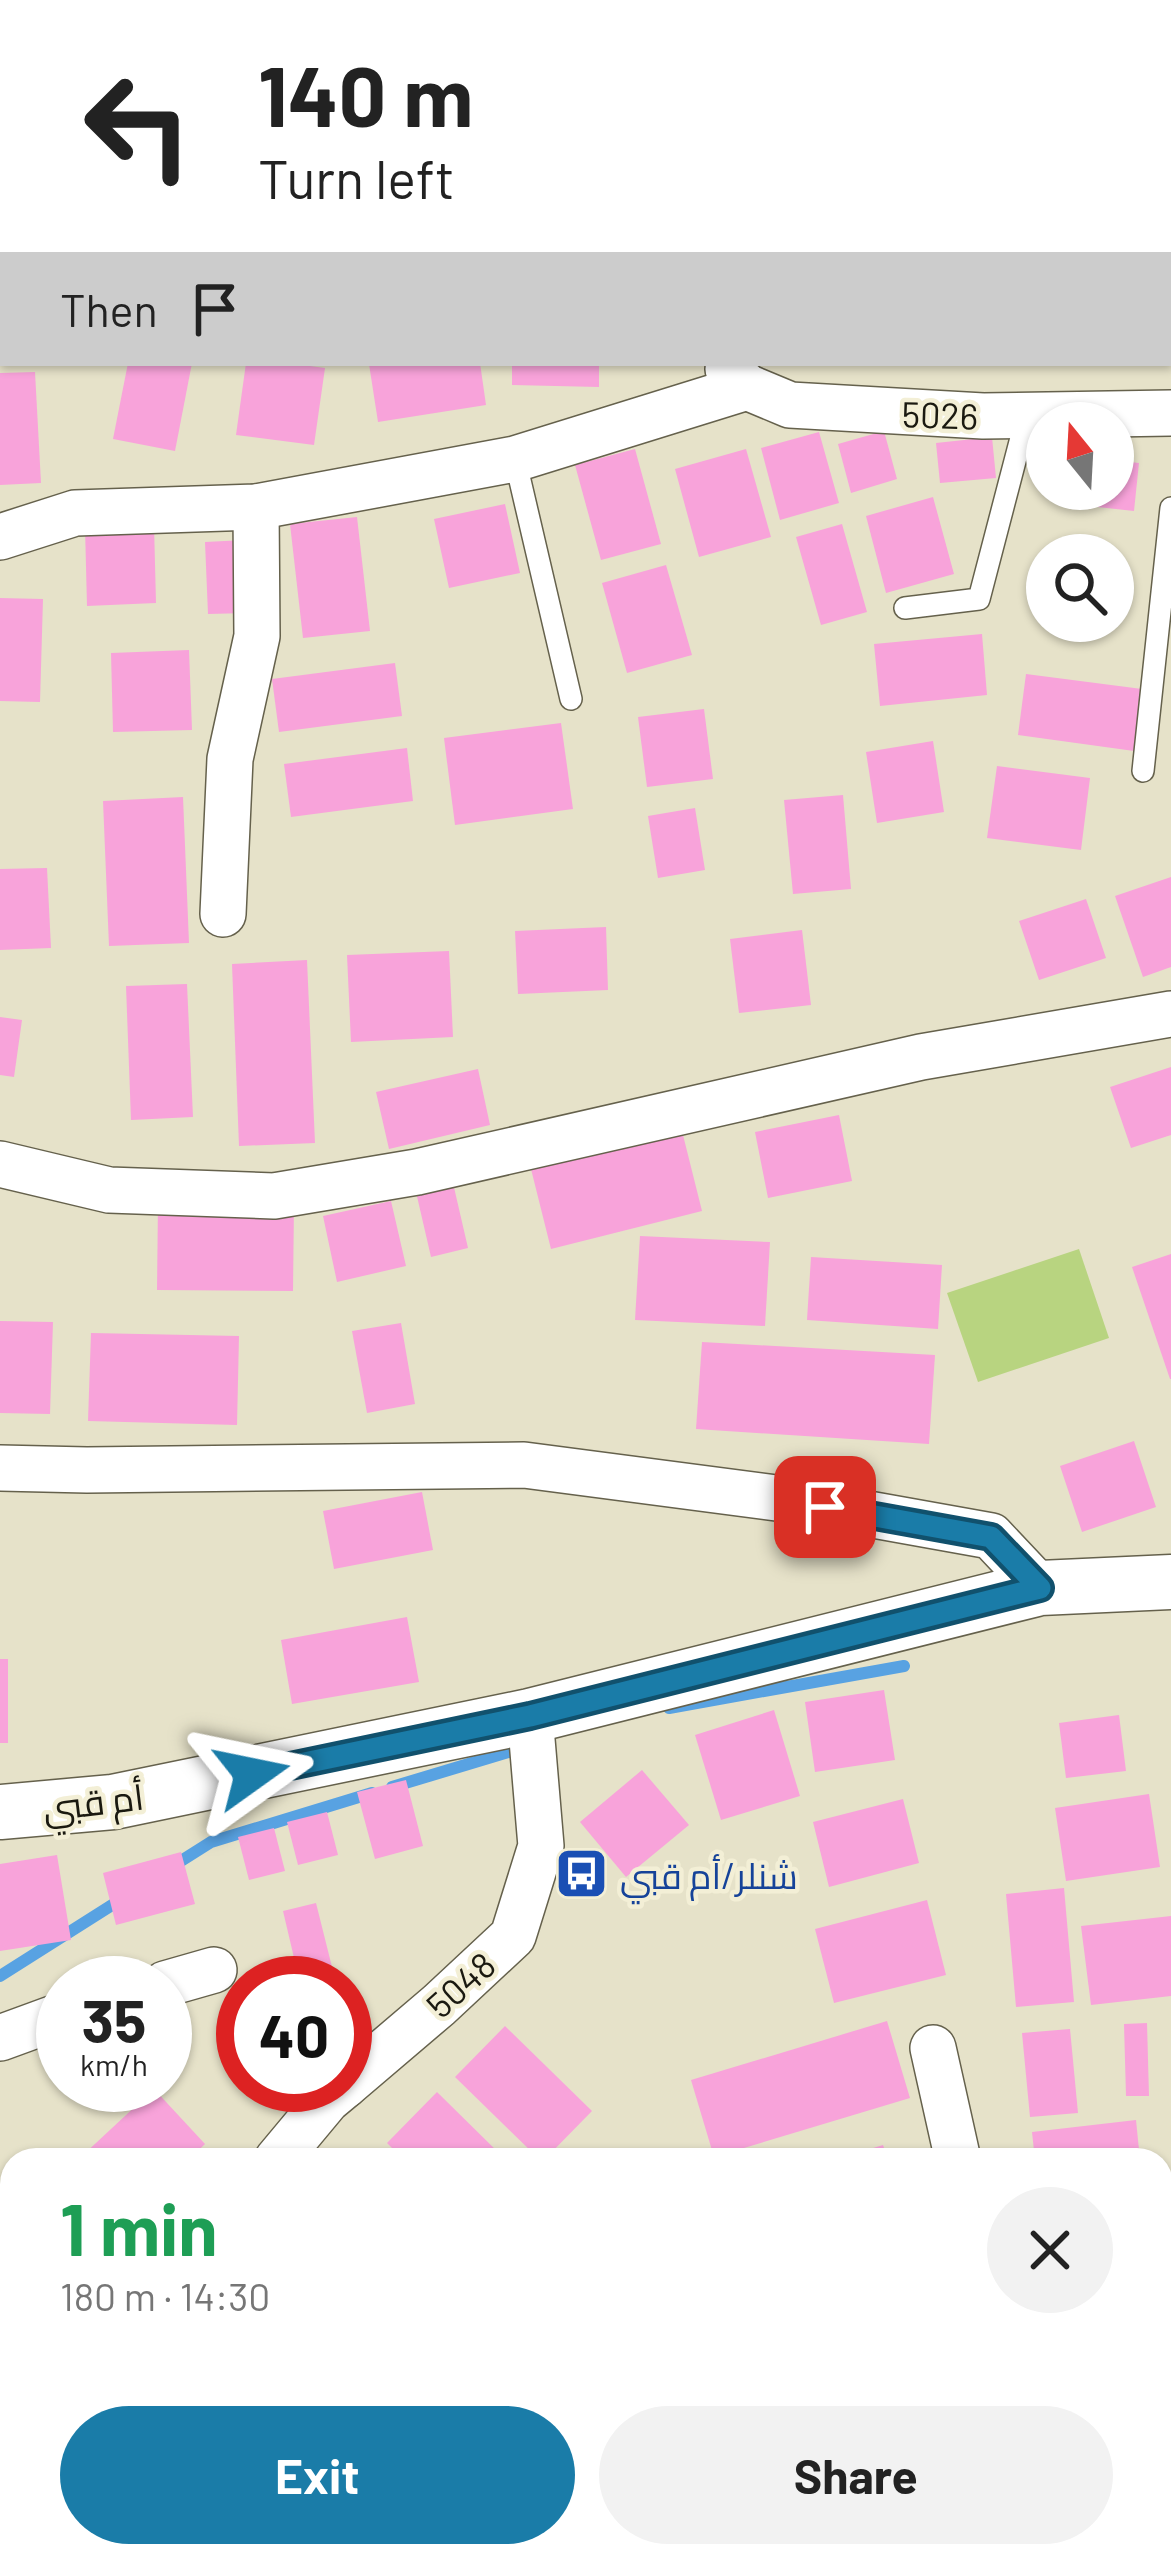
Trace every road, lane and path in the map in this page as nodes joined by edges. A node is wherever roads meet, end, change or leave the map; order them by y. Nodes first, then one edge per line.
1 (734, 375) edge
2 (1171, 413) edge
3 (1134, 414) edge
4 (1026, 415) edge
5 (1026, 419) edge
6 (515, 459) junction
7 (256, 507) junction
8 (1171, 508) edge
9 (0, 537) edge
10 (904, 608) dead end
11 (571, 699) dead end
12 (1142, 771) dead end
13 (223, 914) dead end
14 (1171, 1014) edge
15 (0, 1164) edge
16 (0, 1468) edge
17 (1171, 1582) edge
18 (1040, 1588) junction
19 (530, 1716) junction
20 (0, 1812) edge
21 (214, 1970) dead end
22 (192, 1976) edge
23 (36, 2025) edge
24 (0, 2038) edge
25 (933, 2048) dead end
26 (372, 2062) edge
27 (317, 2112) edge
28 (287, 2148) edge
29 (955, 2148) edge

1 - 4 street, 5026
1 - 6 street
2 - 3 street, 5026
5 - 10 lane
6 - 7 street
6 - 11 lane
7 - 9 street
7 - 13 street
8 - 12 lane
14 - 15 street
16 - 18 street
17 - 18 street, أم قبي
18 - 19 street, أم قبي
19 - 20 street, أم قبي
19 - 26 street, 5048
21 - 22 street
23 - 24 street
25 - 29 street
27 - 28 street, 5048

